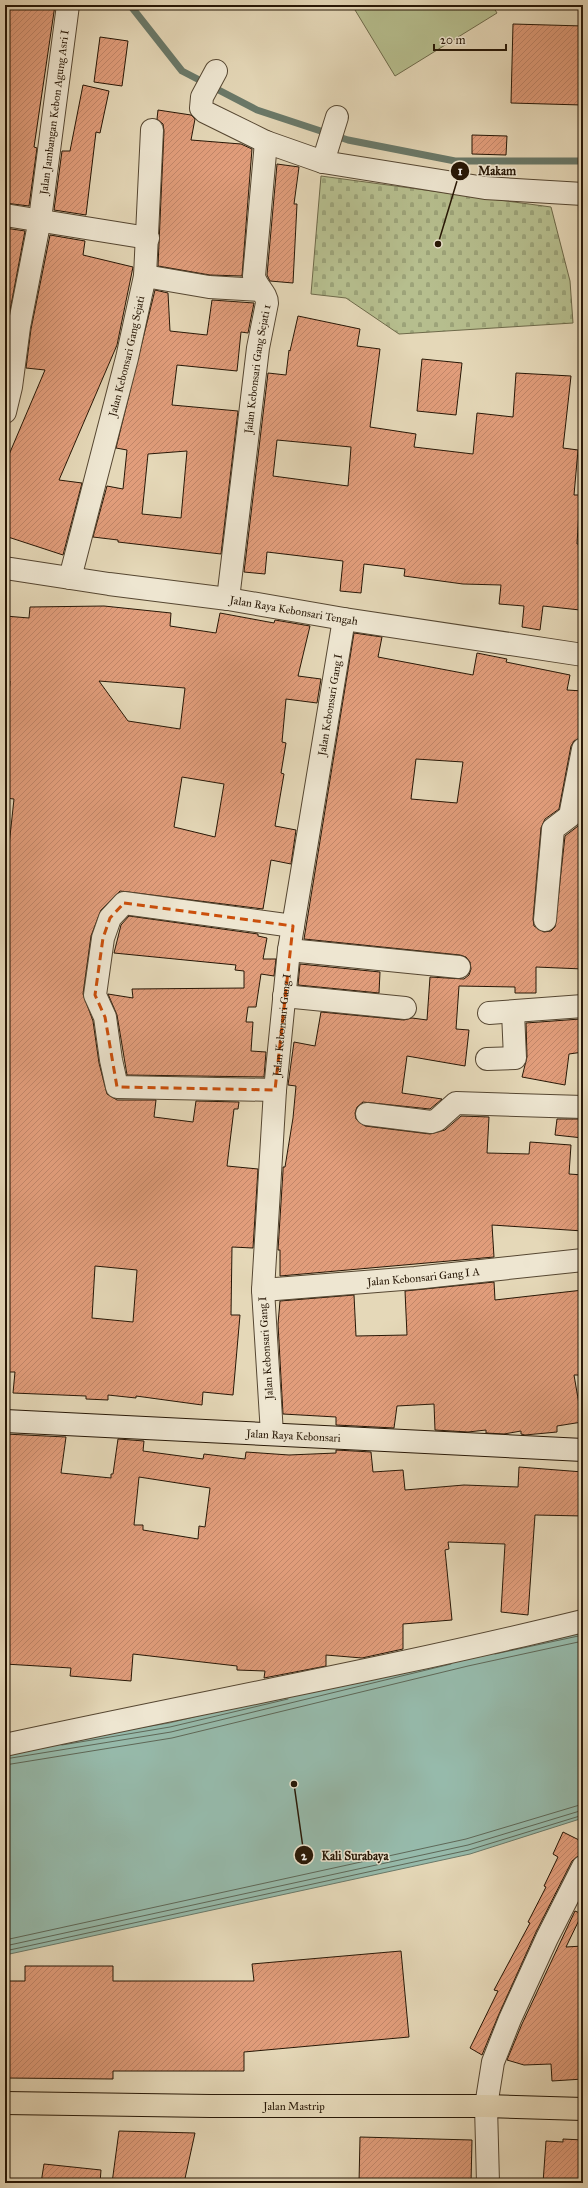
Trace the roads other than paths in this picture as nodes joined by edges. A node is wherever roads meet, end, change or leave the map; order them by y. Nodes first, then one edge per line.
1 (68, 5) edge
2 (209, 83) dead end
3 (335, 125) dead end
4 (152, 130) dead end
5 (266, 142) junction
6 (325, 157) junction
7 (583, 194) edge
8 (5, 215) edge
9 (40, 220) junction
10 (148, 238) junction
11 (145, 276) junction
12 (261, 290) junction
13 (5, 412) edge
14 (5, 568) edge
15 (70, 578) junction
16 (228, 599) junction
17 (344, 619) junction
18 (583, 655) edge
19 (583, 749) edge
20 (545, 920) dead end
21 (293, 926) junction
22 (289, 950) junction
23 (459, 967) dead end
24 (284, 996) junction
25 (515, 1006) junction
26 (583, 1006) edge
27 (405, 1008) dead end
28 (489, 1013) dead end
29 (486, 1058) dead end
30 (275, 1090) junction
31 (583, 1107) edge
32 (367, 1114) dead end
33 (583, 1260) edge
34 (263, 1290) junction
35 (5, 1421) edge
36 (272, 1434) junction
37 (583, 1450) edge
38 (583, 1621) edge
39 (5, 1745) edge
40 (583, 1867) edge
41 (5, 2103) edge
42 (486, 2106) junction
43 (583, 2109) edge
44 (488, 2183) edge

1 - 9 street, Jalan Jambangan Kebon Agung Asri I
2 - 5 street
3 - 6 street
4 - 10 street, Jalan Kebonsari Gang Sejati
5 - 6 street
5 - 12 street, Jalan Kebonsari Gang Sejati 1
6 - 7 street
8 - 9 street
9 - 10 street
9 - 13 street, Jalan Jambangan Kebon Agung Asri I
10 - 11 street, Jalan Kebonsari Gang Sejati
11 - 12 street
11 - 15 street, Jalan Kebonsari Gang Sejati
12 - 16 street, Jalan Kebonsari Gang Sejati 1
14 - 15 street, Jalan Raya Kebonsari Tengah
15 - 16 street, Jalan Raya Kebonsari Tengah
16 - 17 street, Jalan Raya Kebonsari Tengah
17 - 18 street, Jalan Raya Kebonsari Tengah
17 - 21 street, Jalan Kebonsari Gang I
19 - 20 street
21 - 22 street, Jalan Kebonsari Gang I
21 - 30 street
22 - 23 street
22 - 24 street, Jalan Kebonsari Gang I
24 - 27 street
24 - 30 street, Jalan Kebonsari Gang I
25 - 26 street
25 - 28 street
25 - 29 street
30 - 34 street, Jalan Kebonsari Gang I
31 - 32 street
33 - 34 street, Jalan Kebonsari Gang I A
34 - 36 street, Jalan Kebonsari Gang I
35 - 36 street, Jalan Raya Kebonsari
36 - 37 street, Jalan Raya Kebonsari
38 - 39 street
40 - 42 street
41 - 42 main road, Jalan Mastrip
42 - 43 main road, Jalan Mastrip
42 - 44 street

